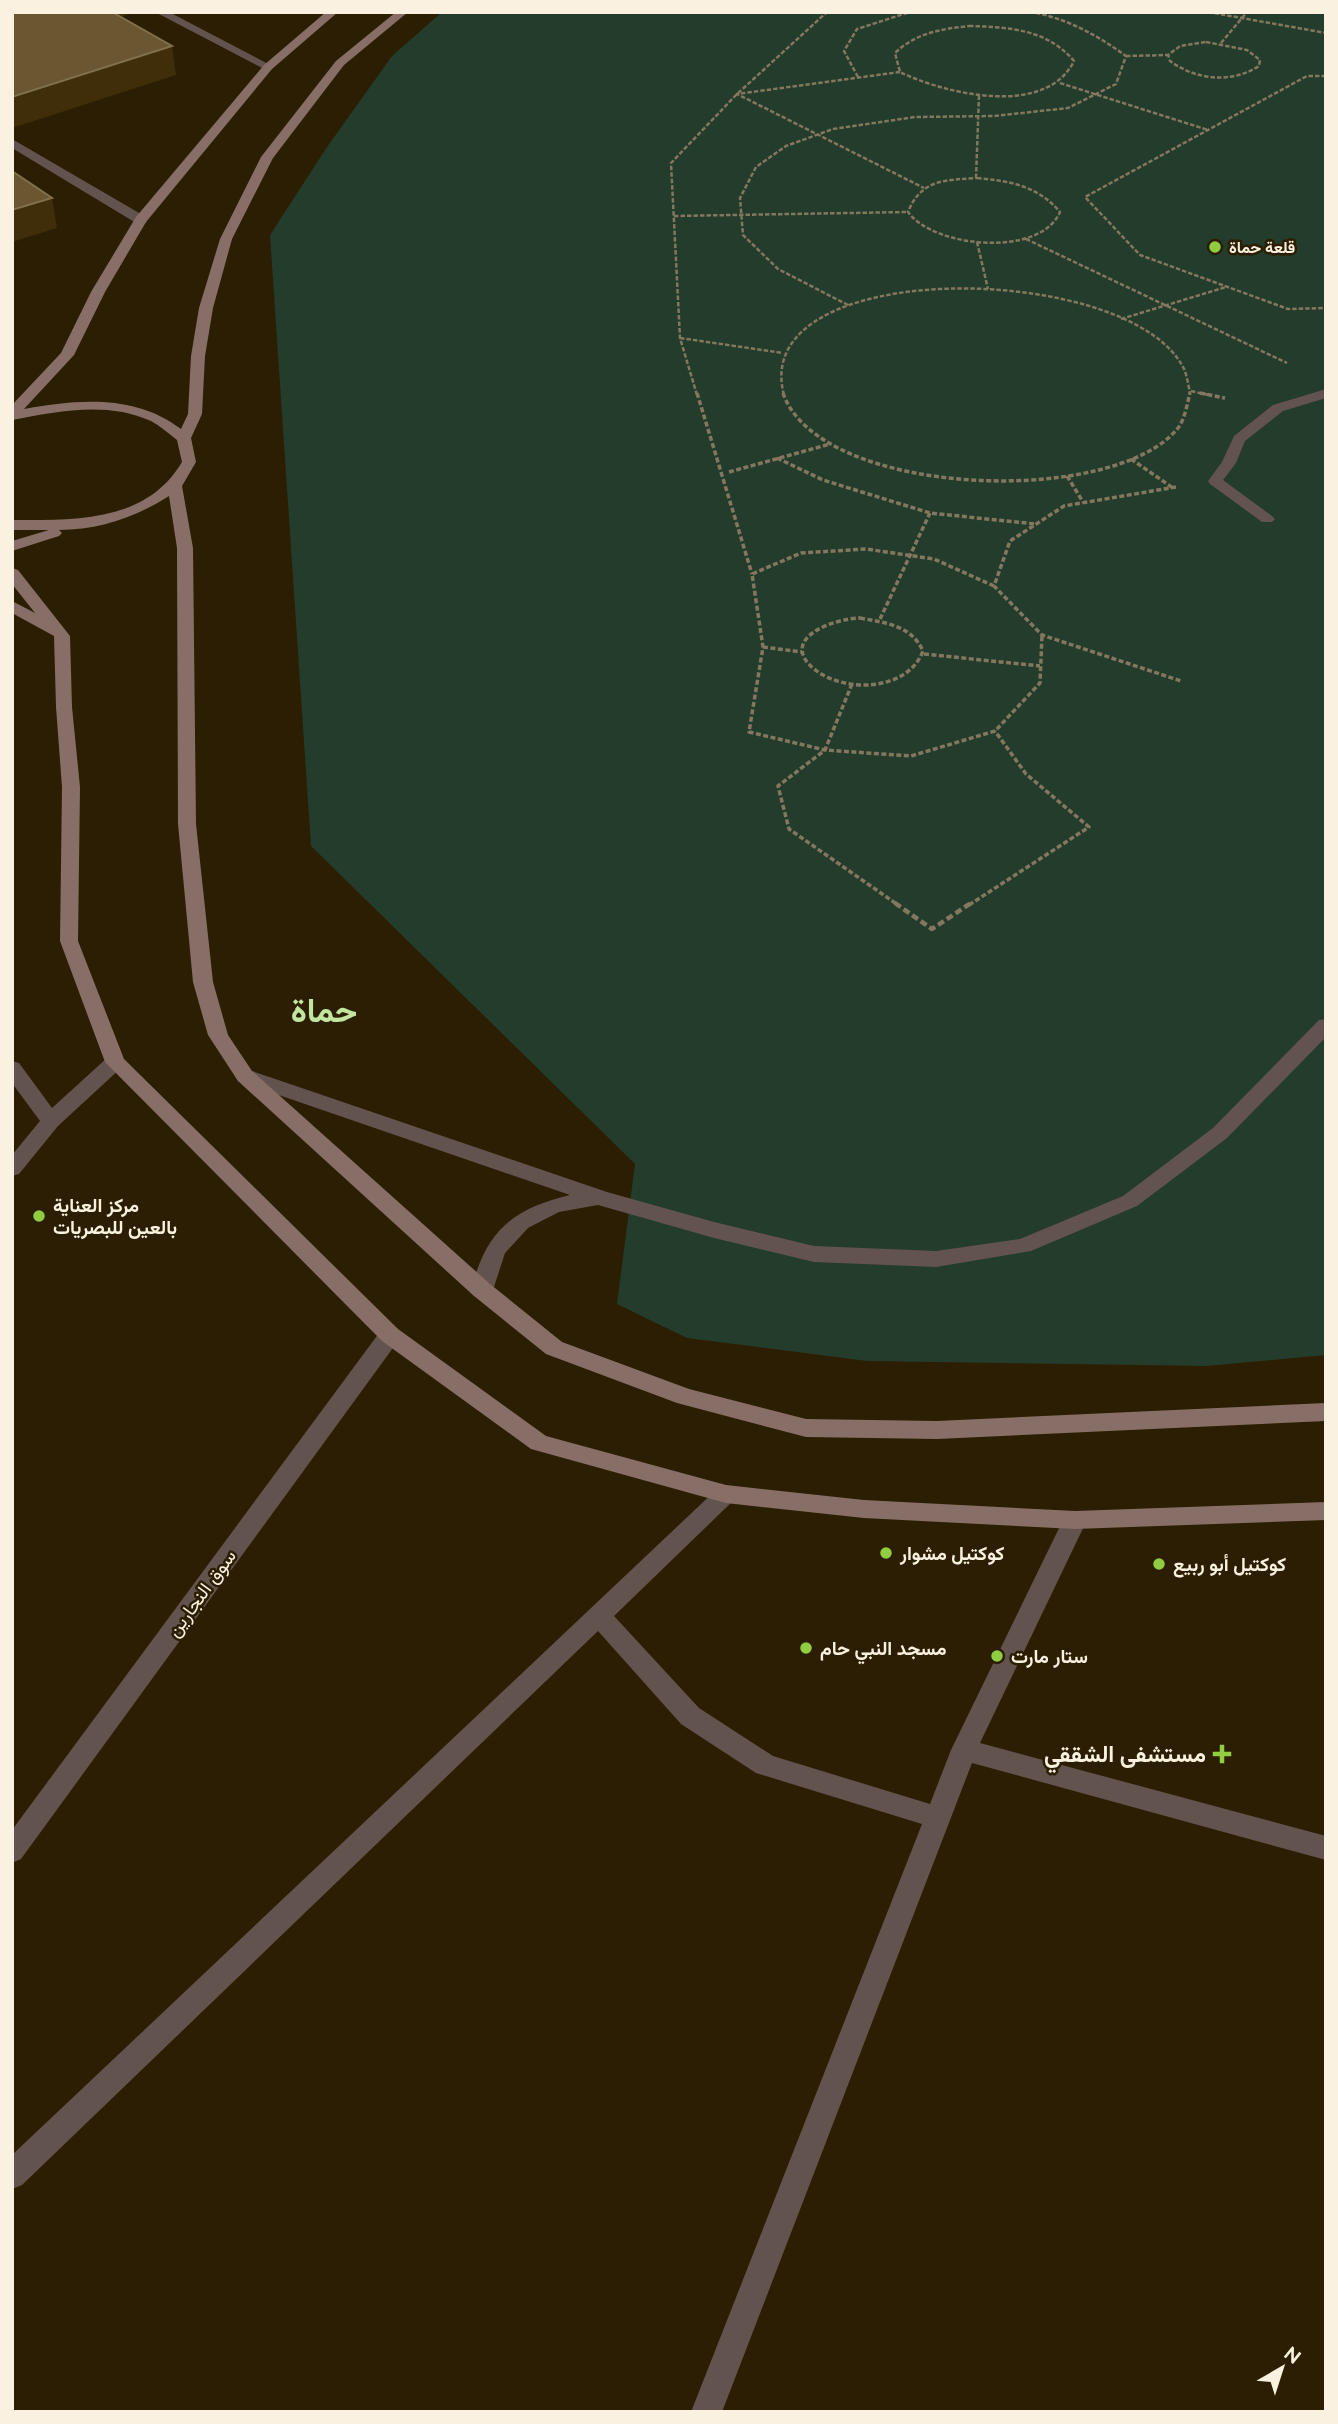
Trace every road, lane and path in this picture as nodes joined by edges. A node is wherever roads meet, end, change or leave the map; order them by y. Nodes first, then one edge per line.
1 (160, 12) edge
2 (333, 12) edge
3 (404, 12) edge
4 (827, 12) edge
5 (910, 12) edge
6 (1032, 12) edge
7 (1208, 12) edge
8 (1247, 12) edge
9 (1242, 18) junction
10 (1326, 33) edge
11 (1221, 43) junction
12 (1168, 55) junction
13 (1126, 56) junction
14 (268, 67) junction
15 (900, 72) junction
16 (1326, 76) edge
17 (858, 78) junction
18 (1059, 82) junction
19 (737, 94) junction
20 (1096, 94) junction
21 (979, 95) junction
22 (979, 116) junction
23 (1209, 130) junction
24 (817, 135) junction
25 (12, 143) edge
26 (976, 178) junction
27 (924, 188) junction
28 (908, 212) junction
29 (742, 214) junction
30 (674, 216) junction
31 (141, 220) junction
32 (1027, 239) junction
33 (977, 242) junction
34 (1227, 287) junction
35 (988, 289) junction
36 (849, 305) junction
37 (1165, 306) junction
38 (1326, 308) edge
39 (1121, 319) junction
40 (680, 338) junction
41 (783, 353) junction
42 (1289, 364) dead end
43 (1326, 394) edge
44 (12, 415) edge
45 (184, 438) junction
46 (831, 443) junction
47 (777, 458) junction
48 (1130, 459) junction
49 (729, 472) dead end
50 (1067, 476) junction
51 (1215, 481) junction
52 (175, 486) junction
53 (1173, 488) junction
54 (1083, 503) junction
55 (930, 513) junction
56 (1267, 519) dead end
57 (1036, 524) junction
58 (12, 525) edge
59 (81, 525) junction
60 (12, 546) edge
61 (910, 555) junction
62 (12, 573) edge
63 (752, 574) junction
64 (994, 586) junction
65 (12, 606) edge
66 (880, 620) junction
67 (1042, 635) junction
68 (62, 636) junction
69 (763, 647) junction
70 (802, 652) junction
71 (924, 654) junction
72 (1040, 666) junction
73 (1181, 681) dead end
74 (852, 684) junction
75 (995, 731) junction
76 (825, 750) junction
77 (1326, 1025) edge
78 (115, 1062) junction
79 (12, 1068) edge
80 (245, 1076) junction
81 (51, 1121) junction
82 (12, 1169) edge
83 (601, 1198) junction
84 (482, 1290) junction
85 (390, 1335) junction
86 (1326, 1412) edge
87 (726, 1494) junction
88 (1326, 1511) edge
89 (1075, 1520) junction
90 (599, 1616) junction
91 (964, 1750) junction
92 (938, 1818) junction
93 (1326, 1848) edge
94 (12, 1851) edge
95 (12, 2175) edge
96 (706, 2412) edge

1 - 14 street
2 - 14 main road
3 - 45 main road
4 - 19 path
5 - 17 path
6 - 13 path
7 - 9 path
8 - 9 path
9 - 10 path
9 - 11 path
11 - 12 path
11 - 12 path
12 - 13 path
13 - 20 path
14 - 31 main road
15 - 17 path
15 - 18 path
15 - 21 path
16 - 23 path
17 - 19 path
18 - 20 path
18 - 21 path
19 - 24 path
19 - 30 path
20 - 22 path
20 - 23 path
21 - 22 path
22 - 24 path
22 - 26 path
23 - 34 path
24 - 27 path
24 - 29 path
25 - 31 street
26 - 27 path
26 - 32 path
27 - 28 path
28 - 29 path
28 - 33 path
29 - 30 path
29 - 36 path
30 - 40 path
31 - 44 main road
32 - 33 path
32 - 37 path
33 - 35 path
34 - 37 path
34 - 38 path
35 - 36 path
35 - 39 path
36 - 41 path
37 - 39 path
37 - 42 path
39 - 48 path
40 - 41 path
40 - 63 path
41 - 46 path
43 - 51 street
44 - 45 main road
45 - 52 main road
46 - 47 path
46 - 50 path
47 - 49 path
47 - 55 path
48 - 50 path
48 - 53 path
50 - 54 path
51 - 53 path
51 - 56 street
52 - 59 main road
52 - 80 main road
53 - 54 path
54 - 57 path
55 - 57 path
55 - 61 path
57 - 64 path
58 - 59 main road
59 - 60 main road
61 - 63 path
61 - 64 path
61 - 66 path
62 - 68 main road
63 - 69 path
64 - 67 path
65 - 68 main road
66 - 70 path
66 - 71 path
67 - 72 path
67 - 73 path
68 - 78 main road
69 - 70 path
69 - 76 path
70 - 74 path
71 - 72 path
71 - 74 path
72 - 75 path
74 - 76 path
75 - 76 path
75 - 76 path
77 - 83 street
78 - 81 street
78 - 85 main road
79 - 81 street
80 - 83 street
80 - 84 main road
81 - 82 street
83 - 84 street
84 - 86 main road
85 - 87 main road
85 - 94 street, سوق النجارين
87 - 89 main road
87 - 90 street
88 - 89 main road
89 - 91 street
90 - 92 street
90 - 95 street
91 - 92 street
91 - 93 street
92 - 96 street

